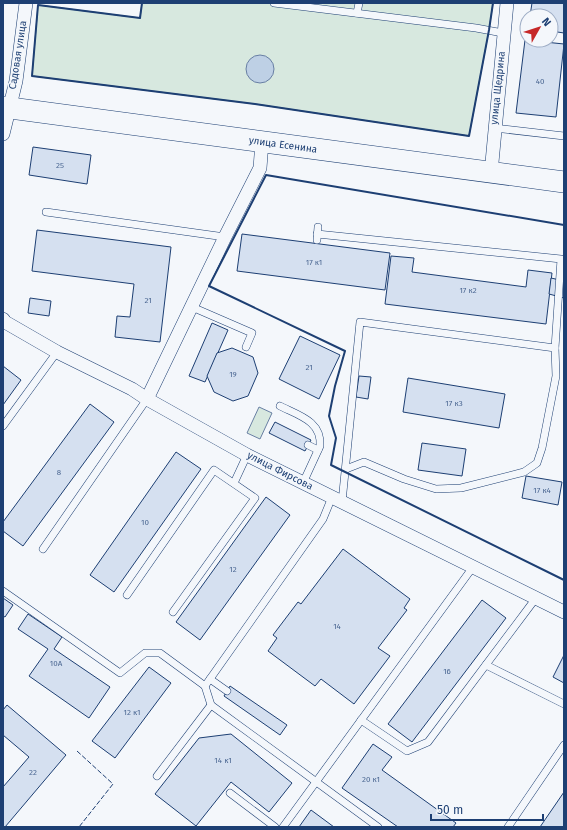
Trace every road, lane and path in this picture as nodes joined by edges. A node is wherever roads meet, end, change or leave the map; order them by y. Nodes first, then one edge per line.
1 (26, 3) edge
2 (274, 3) edge
3 (359, 3) edge
4 (507, 3) edge
5 (357, 13) junction
6 (503, 33) junction
7 (6, 107) edge
8 (494, 128) junction
9 (3, 134) edge
10 (564, 136) edge
11 (262, 142) junction
12 (491, 173) junction
13 (564, 182) edge
14 (46, 212) dead end
15 (317, 234) dead end
16 (225, 237) junction
17 (192, 307) junction
18 (4, 321) edge
19 (246, 347) dead end
20 (555, 348) junction
21 (56, 352) junction
22 (146, 399) junction
23 (280, 406) dead end
24 (3, 426) edge
25 (308, 445) dead end
26 (318, 450) junction
27 (247, 455) junction
28 (346, 469) junction
29 (234, 483) junction
30 (303, 483) junction
31 (337, 500) junction
32 (43, 549) dead end
33 (473, 567) junction
34 (3, 591) edge
35 (127, 595) dead end
36 (536, 598) junction
37 (172, 612) dead end
38 (564, 612) edge
39 (486, 665) junction
40 (210, 679) junction
41 (205, 686) junction
42 (227, 691) dead end
43 (564, 704) edge
44 (211, 706) junction
45 (361, 720) junction
46 (564, 746) edge
47 (157, 776) dead end
48 (316, 782) junction
49 (230, 793) dead end
50 (368, 824) edge
51 (275, 827) edge
52 (282, 827) edge
53 (378, 827) edge
54 (508, 827) edge

1 - 7 street, Садовая улица
2 - 5 lane
3 - 5 lane
4 - 6 street, улица Щедрина
5 - 6 lane
6 - 8 street, улица Щедрина
7 - 9 street
7 - 11 main road, улица Есенина
8 - 10 lane
8 - 12 street, улица Щедрина
11 - 12 main road, улица Есенина
11 - 16 street
12 - 13 main road, улица Есенина
14 - 16 lane
15 - 20 lane
16 - 17 street
17 - 19 lane
17 - 22 street
18 - 21 street, улица Фирсова
20 - 28 lane
20 - 28 lane
21 - 22 street, улица Фирсова
21 - 24 lane
22 - 27 street, улица Фирсова
22 - 32 lane
23 - 26 lane
25 - 26 lane
26 - 30 lane
27 - 29 lane
27 - 30 street, улица Фирсова
28 - 31 lane
29 - 35 lane
29 - 37 lane
30 - 31 street, улица Фирсова
31 - 33 street, улица Фирсова
31 - 40 lane
33 - 36 street, улица Фирсова
33 - 45 lane
34 - 41 lane
36 - 38 street, улица Фирсова
36 - 39 lane
39 - 43 lane
39 - 45 lane
40 - 41 lane
40 - 42 lane
41 - 44 lane
44 - 47 lane
44 - 48 lane
45 - 48 lane
46 - 54 lane
48 - 50 lane
48 - 52 lane
49 - 51 lane
50 - 53 lane

